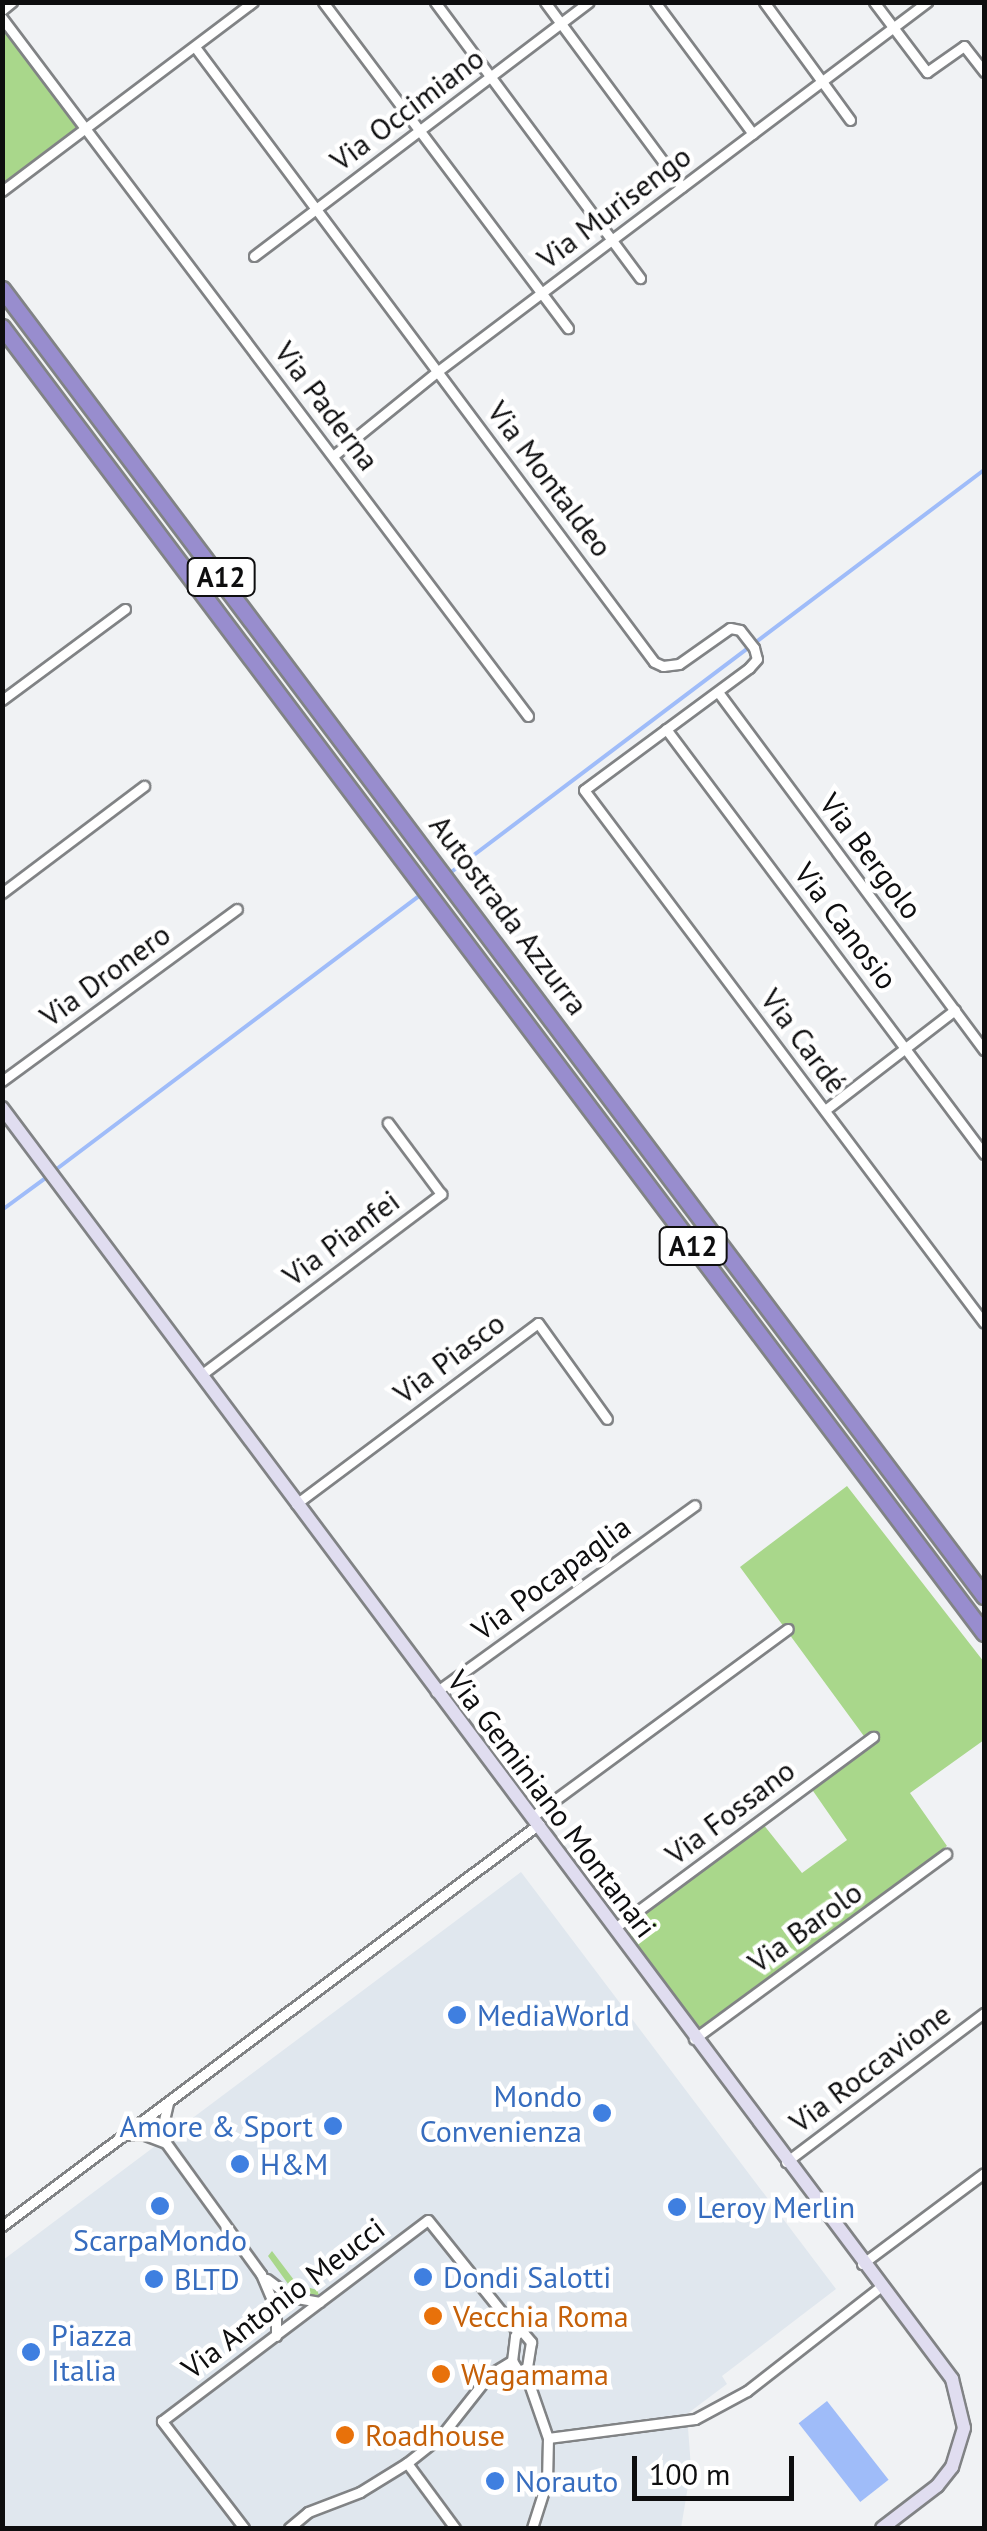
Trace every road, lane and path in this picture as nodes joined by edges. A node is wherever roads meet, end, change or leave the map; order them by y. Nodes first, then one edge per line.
1 (12, 2) edge
2 (253, 2) edge
3 (323, 2) edge
4 (435, 2) edge
5 (545, 2) edge
6 (589, 2) edge
7 (655, 2) edge
8 (764, 2) edge
9 (874, 2) edge
10 (927, 2) edge
11 (2, 10) edge
12 (2, 18) edge
13 (561, 24) junction
14 (894, 28) junction
15 (194, 46) junction
16 (984, 72) edge
17 (491, 77) junction
18 (823, 81) junction
19 (850, 120) dead end
20 (84, 128) junction
21 (421, 131) junction
22 (753, 134) junction
23 (682, 187) junction
24 (2, 191) edge
25 (314, 209) junction
26 (612, 240) junction
27 (254, 256) dead end
28 (640, 278) dead end
29 (2, 288) edge
30 (542, 292) junction
31 (2, 327) edge
32 (568, 328) dead end
33 (438, 371) junction
34 (333, 456) junction
35 (125, 609) dead end
36 (718, 692) junction
37 (2, 700) edge
38 (528, 716) dead end
39 (666, 729) junction
40 (144, 786) dead end
41 (584, 790) joint
42 (2, 893) edge
43 (237, 910) dead end
44 (954, 1010) junction
45 (906, 1048) junction
46 (984, 1050) edge
47 (2, 1081) edge
48 (2, 1108) edge
49 (825, 1110) junction
50 (388, 1123) dead end
51 (984, 1154) edge
52 (984, 1323) edge
53 (201, 1374) junction
54 (607, 1419) dead end
55 (296, 1504) junction
56 (695, 1505) dead end
57 (984, 1597) edge
58 (788, 1628) dead end
59 (984, 1635) edge
60 (436, 1692) junction
61 (873, 1736) dead end
62 (536, 1820) junction
63 (946, 1854) dead end
64 (616, 1928) junction
65 (984, 2013) edge
66 (694, 2039) junction
67 (169, 2100) junction
68 (123, 2135) junction
69 (166, 2143) junction
70 (786, 2162) junction
71 (984, 2172) edge
72 (2, 2226) edge
73 (862, 2264) junction
74 (261, 2274) junction
75 (880, 2288) junction
76 (291, 2297) junction
77 (320, 2302) junction
78 (276, 2310) junction
79 (303, 2315) junction
80 (292, 2323) junction
81 (517, 2332) junction
82 (276, 2336) junction
83 (512, 2362) junction
84 (525, 2372) junction
85 (548, 2438) junction
86 (407, 2463) junction
87 (244, 2528) edge
88 (290, 2528) edge
89 (455, 2528) edge
90 (532, 2528) edge
91 (882, 2528) edge

1 - 11 street
2 - 15 street
3 - 21 street
4 - 17 street
5 - 13 street
6 - 13 street, Via Occimiano
7 - 22 street
8 - 18 street
9 - 14 street
10 - 14 street, Via Murisengo
12 - 20 street, Via Paderna
13 - 17 street, Via Occimiano
13 - 23 street
14 - 16 street
14 - 18 street, Via Murisengo
15 - 20 street
15 - 25 street, Via Montaldeo
17 - 21 street, Via Occimiano
17 - 26 street
18 - 19 street
18 - 22 street, Via Murisengo
20 - 24 street
20 - 34 street, Via Paderna
21 - 25 street, Via Occimiano
21 - 30 street
22 - 23 street, Via Murisengo
23 - 26 street, Via Murisengo
25 - 27 street, Via Occimiano
25 - 33 street, Via Montaldeo
26 - 28 street
26 - 30 street, Via Murisengo
29 - 57 highway, Autostrada Azzurra / A12
30 - 32 street
30 - 33 street, Via Murisengo
31 - 59 highway, Autostrada Azzurra / A12
33 - 34 street, Via Murisengo
33 - 36 street, Via Montaldeo
34 - 38 street, Via Paderna
35 - 37 street
36 - 39 street, Via Montaldeo
36 - 44 street, Via Bergolo
39 - 41 street, Via Montaldeo
39 - 45 street, Via Canosio
40 - 42 street
41 - 49 street, Via Cardé
43 - 47 street, Via Dronero
44 - 45 street
44 - 46 street, Via Bergolo
45 - 49 street
45 - 51 street, Via Canosio
48 - 53 street, Via Geminiano Montanari
49 - 52 street, Via Cardé
50 - 53 street, Via Pianfei
53 - 55 street, Via Geminiano Montanari
54 - 55 street, Via Piasco
55 - 60 street, Via Geminiano Montanari
56 - 60 street, Via Pocapaglia
58 - 62 street
60 - 62 street, Via Geminiano Montanari
61 - 64 street, Via Fossano
62 - 64 street, Via Geminiano Montanari
62 - 67 street
63 - 66 street, Via Barolo
64 - 66 street, Via Geminiano Montanari
65 - 70 street, Via Roccavione
66 - 70 street, Via Geminiano Montanari
67 - 68 street
67 - 69 street
68 - 69 street
68 - 72 street
69 - 74 street
70 - 73 street, Via Geminiano Montanari
71 - 73 street
73 - 75 street, Via Geminiano Montanari
74 - 76 street
74 - 78 street
75 - 85 street
75 - 91 street, Via Geminiano Montanari
76 - 77 street
76 - 79 street
77 - 79 street, Via Antonio Meucci
77 - 81 street, Via Antonio Meucci
78 - 80 street
78 - 82 street
79 - 80 street, Via Antonio Meucci
80 - 82 street, Via Antonio Meucci
81 - 83 street
81 - 84 street
82 - 87 street, Via Antonio Meucci
83 - 84 street
83 - 86 street
84 - 85 street
85 - 90 street
86 - 88 street
86 - 89 street

